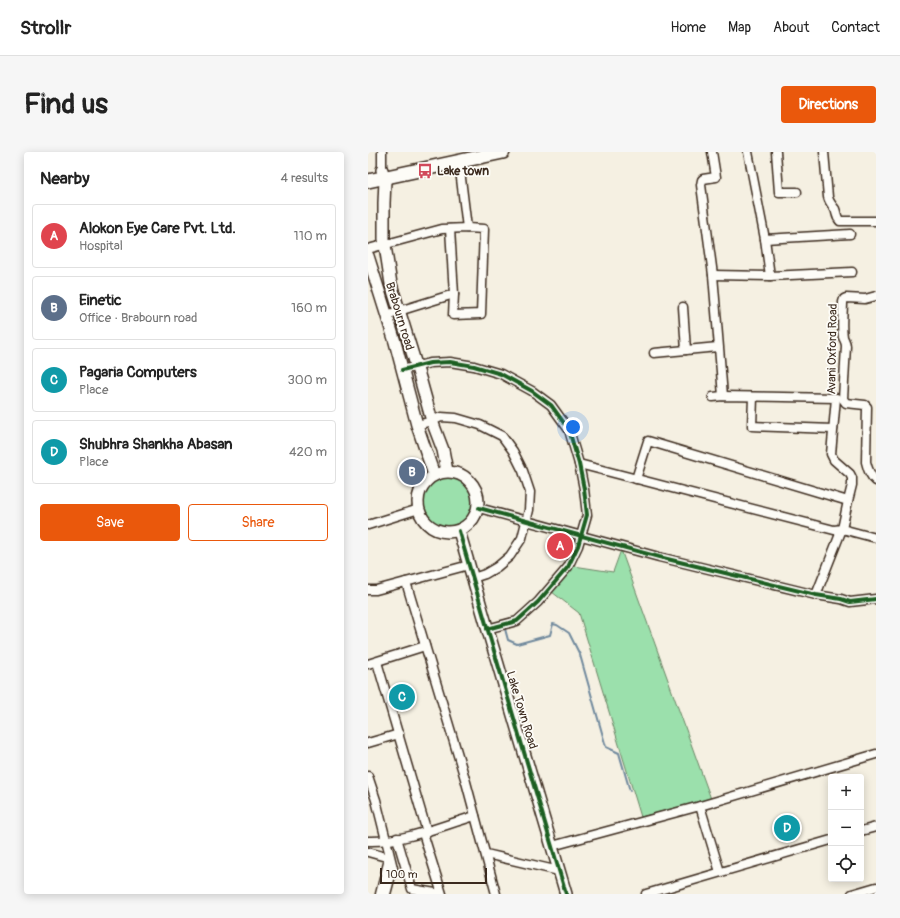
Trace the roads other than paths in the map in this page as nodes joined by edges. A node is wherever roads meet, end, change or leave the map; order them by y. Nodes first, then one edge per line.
1 (382, 152) edge
2 (502, 152) edge
3 (712, 152) edge
4 (748, 152) edge
5 (776, 152) edge
6 (824, 152) edge
7 (461, 157) edge
8 (368, 173) edge
9 (383, 174) junction
10 (368, 181) edge
11 (797, 192) dead end
12 (876, 221) edge
13 (467, 228) junction
14 (450, 229) junction
15 (850, 234) dead end
16 (765, 239) junction
17 (385, 245) junction
18 (368, 250) edge
19 (368, 256) edge
20 (852, 272) dead end
21 (713, 275) junction
22 (770, 276) junction
23 (372, 286) edge
24 (454, 294) junction
25 (876, 296) edge
26 (683, 307) dead end
27 (399, 311) junction
28 (386, 315) junction
29 (718, 347) junction
30 (686, 350) junction
31 (654, 354) dead end
32 (417, 366) junction
33 (402, 370) junction
34 (724, 396) junction
35 (713, 397) dead end
36 (754, 397) junction
37 (432, 421) junction
38 (417, 425) junction
39 (833, 429) junction
40 (579, 464) junction
41 (447, 471) junction
42 (434, 475) junction
43 (636, 479) junction
44 (876, 481) edge
45 (848, 501) junction
46 (479, 508) junction
47 (419, 509) junction
48 (527, 521) junction
49 (368, 525) edge
50 (842, 529) junction
51 (459, 530) junction
52 (582, 536) junction
53 (876, 538) edge
54 (469, 565) junction
55 (473, 578) junction
56 (406, 582) junction
57 (368, 590) edge
58 (816, 595) junction
59 (876, 599) edge
60 (487, 629) junction
61 (425, 646) junction
62 (377, 662) junction
63 (368, 664) edge
64 (398, 734) junction
65 (368, 743) edge
66 (876, 754) edge
67 (368, 776) edge
68 (372, 800) edge
69 (700, 806) junction
70 (475, 816) junction
71 (876, 827) edge
72 (864, 830) edge
73 (425, 833) junction
74 (397, 838) junction
75 (386, 840) junction
76 (368, 841) edge
77 (828, 841) edge
78 (552, 846) junction
79 (368, 852) edge
80 (486, 854) junction
81 (559, 871) junction
82 (720, 872) junction
83 (876, 887) edge
84 (380, 894) edge
85 (386, 894) edge
86 (441, 894) edge
87 (496, 894) edge
88 (566, 894) edge
89 (646, 894) edge
90 (852, 894) edge

1 - 9 street
2 - 7 main road
3 - 21 street
4 - 16 street
5 - 11 street
6 - 12 street
7 - 9 main road
7 - 13 street
8 - 9 main road
9 - 10 main road
9 - 17 street
13 - 14 street
13 - 24 street
14 - 17 street
14 - 24 street
15 - 16 street
16 - 22 street
17 - 18 street
17 - 27 street
19 - 23 street, Brabourn road
20 - 22 street
21 - 22 street
21 - 29 street
23 - 28 street, Brabourn road
24 - 27 street
25 - 44 street, Avani Oxford Road
26 - 30 street
27 - 28 street
27 - 32 street
28 - 33 street, Brabourn road
29 - 30 street
29 - 34 street
30 - 31 street
32 - 33 street
32 - 37 street
32 - 40 street
33 - 38 street, Brabourn road
34 - 35 street
34 - 36 street
36 - 39 street
36 - 39 street
37 - 38 street
37 - 41 street
37 - 48 street
38 - 42 street, Brabourn road
39 - 45 street
40 - 43 street
40 - 52 street
41 - 42 street
41 - 46 street
42 - 47 street
43 - 45 street
43 - 50 street
45 - 50 street
46 - 48 street
46 - 51 street
47 - 49 street
47 - 51 street
48 - 52 street
48 - 55 street
50 - 53 street
50 - 58 street
51 - 54 street, Lake Town Road
52 - 58 street
52 - 60 street
54 - 55 street, Lake Town Road
54 - 56 street
55 - 60 street, Lake Town Road
56 - 57 street
56 - 61 street
58 - 59 street
60 - 78 street, Lake Town Road
61 - 62 street
61 - 70 street
62 - 63 street
62 - 64 street
64 - 65 street
64 - 73 street
66 - 69 street
67 - 68 street
68 - 75 street
69 - 78 street
69 - 82 street
70 - 73 street
70 - 80 street
71 - 72 street
73 - 74 street
73 - 86 street
74 - 75 street
74 - 86 street
75 - 76 street
75 - 85 street
77 - 82 street
78 - 81 street, Lake Town Road
79 - 84 street
80 - 81 street
80 - 87 street
81 - 88 street, Lake Town Road
82 - 89 street
83 - 90 street

